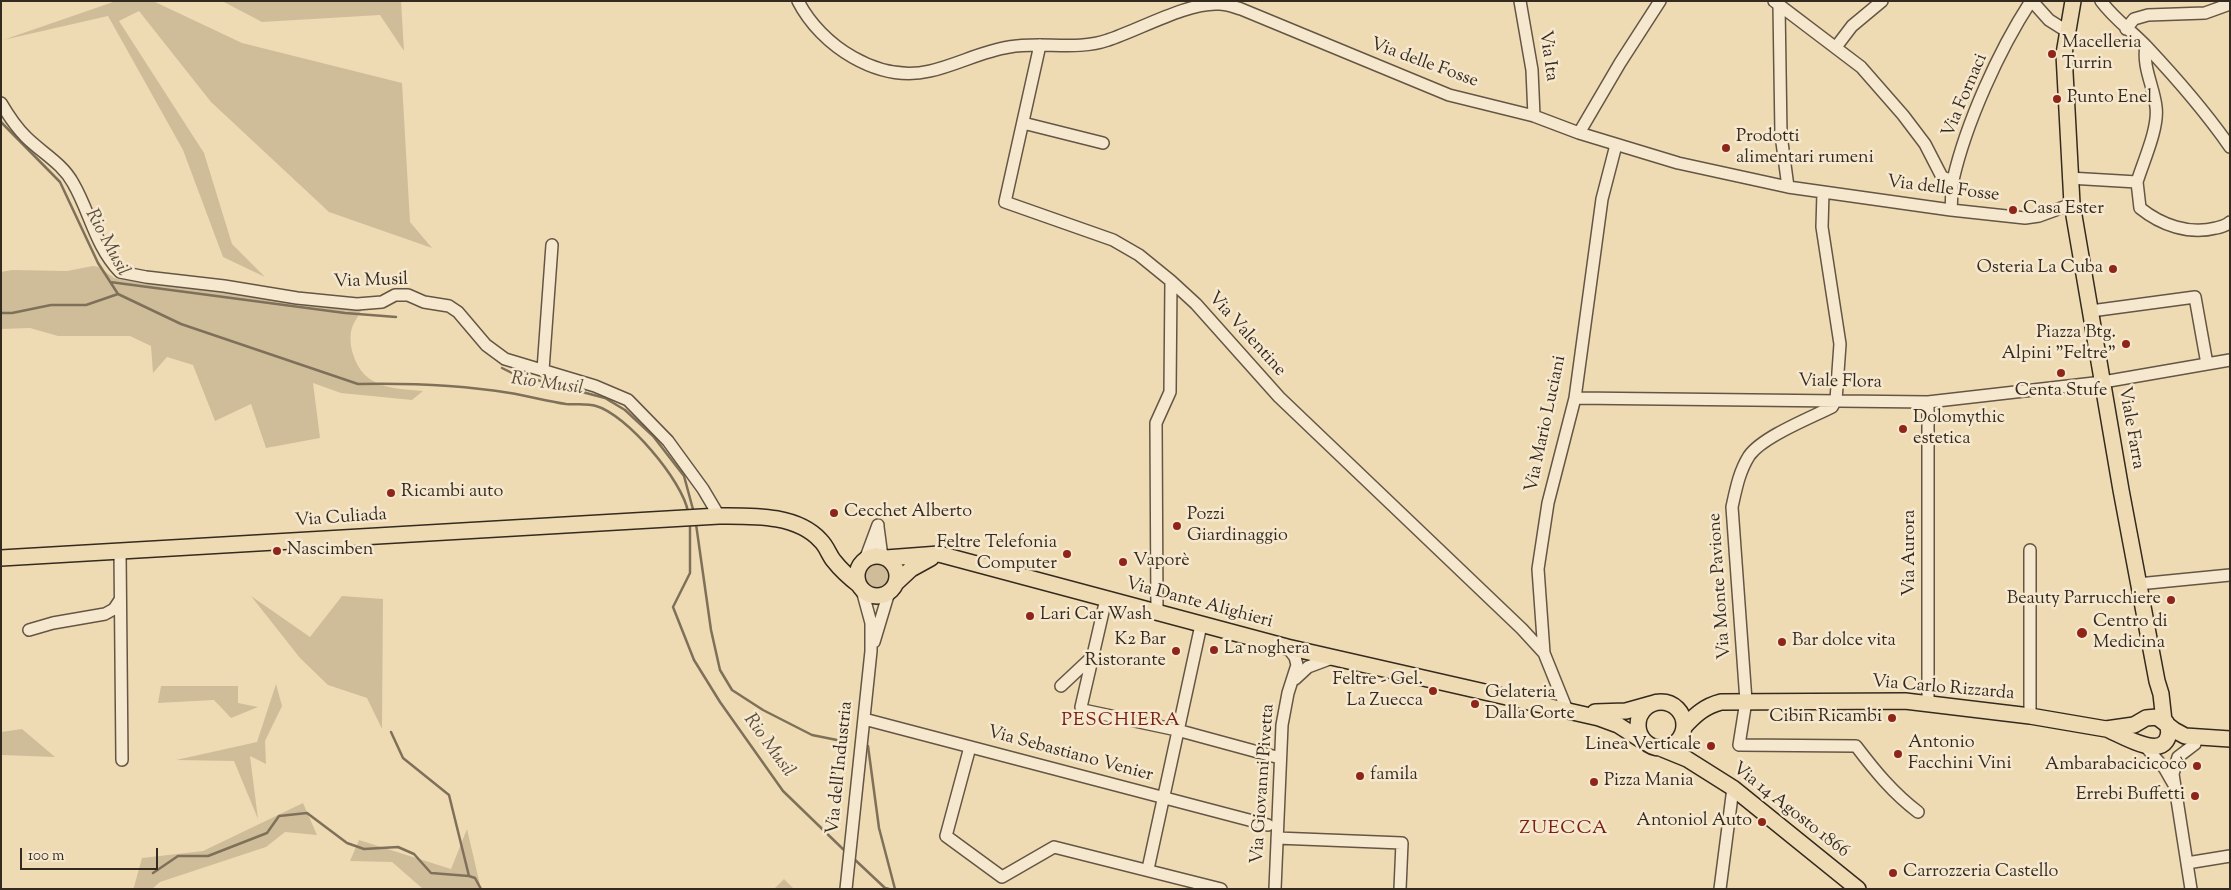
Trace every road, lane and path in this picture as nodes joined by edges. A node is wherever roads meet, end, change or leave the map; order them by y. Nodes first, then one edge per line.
1 (798, 1) edge
2 (1520, 1) edge
3 (1660, 1) edge
4 (1882, 1) edge
5 (2031, 1) edge
6 (2073, 1) edge
7 (2101, 1) edge
8 (1776, 3) edge
9 (2230, 4) edge
10 (2126, 29) junction
11 (2068, 32) junction
12 (1040, 45) junction
13 (2146, 46) junction
14 (1836, 47) junction
15 (1, 103) edge
16 (1534, 116) junction
17 (1023, 122) junction
18 (1579, 133) junction
19 (1103, 143) dead end
20 (1616, 145) junction
21 (2230, 147) edge
22 (2070, 178) junction
23 (1953, 181) junction
24 (2136, 182) junction
25 (1788, 187) junction
26 (1823, 192) junction
27 (2072, 204) junction
28 (1951, 210) junction
29 (2230, 222) edge
30 (552, 246) dead end
31 (1171, 280) junction
32 (2091, 311) junction
33 (2230, 360) edge
34 (2207, 364) junction
35 (543, 370) junction
36 (2103, 382) junction
37 (1575, 398) junction
38 (1836, 400) junction
39 (1928, 402) junction
40 (713, 516) junction
41 (825, 546) junction
42 (2030, 550) dead end
43 (120, 552) junction
44 (939, 554) junction
45 (884, 557) junction
46 (1, 558) edge
47 (863, 562) junction
48 (2230, 575) edge
49 (2138, 584) junction
50 (861, 588) junction
51 (892, 588) junction
52 (1106, 599) junction
53 (120, 600) junction
54 (1157, 613) junction
55 (1201, 625) junction
56 (29, 630) dead end
57 (1287, 648) junction
58 (872, 651) junction
59 (1544, 653) junction
60 (1092, 656) junction
61 (1329, 657) junction
62 (1297, 669) junction
63 (2157, 681) junction
64 (1292, 682) junction
65 (1062, 686) dead end
66 (1657, 702) junction
67 (1738, 702) junction
68 (1928, 704) junction
69 (1672, 705) junction
70 (1567, 710) junction
71 (2030, 716) junction
72 (864, 719) junction
73 (2144, 719) junction
74 (2165, 721) junction
75 (2106, 729) junction
76 (1177, 730) junction
77 (1684, 730) junction
78 (2230, 740) edge
79 (2165, 743) junction
80 (2195, 744) junction
81 (2144, 745) junction
82 (1653, 746) junction
83 (970, 747) junction
84 (1280, 758) junction
85 (122, 760) dead end
86 (1698, 765) junction
87 (2174, 774) junction
88 (2175, 787) junction
89 (1733, 788) junction
90 (1163, 799) junction
91 (1918, 812) dead end
92 (1268, 825) dead end
93 (1277, 838) junction
94 (2230, 856) edge
95 (2187, 863) junction
96 (1148, 870) junction
97 (846, 889) edge
98 (1221, 889) edge
99 (1275, 889) edge
100 (1400, 889) edge
101 (1720, 889) edge
102 (1858, 889) edge
103 (2191, 889) edge

1 - 12 street, Via delle Fosse
2 - 16 street, Via Ita
3 - 18 street
4 - 14 street
5 - 11 street
5 - 23 street, Via Fornaci
6 - 11 main road, Viale Farra
7 - 10 street
8 - 14 street
8 - 25 street
9 - 10 street
10 - 13 street
11 - 22 main road, Viale Farra
12 - 16 street, Via delle Fosse
12 - 17 street, Via Valentine
13 - 21 street
13 - 24 street
14 - 23 street
15 - 35 street, Via Musil
16 - 18 street, Via delle Fosse
17 - 19 street
17 - 31 street, Via Valentine
18 - 20 street, Via delle Fosse
20 - 25 street, Via delle Fosse
20 - 37 street, Via Mario Luciani
22 - 24 street
22 - 27 main road, Viale Farra
23 - 28 street, Via Fornaci
24 - 29 street
25 - 26 street, Via delle Fosse
26 - 28 street, Via delle Fosse
26 - 38 street
27 - 28 street, Via delle Fosse
27 - 32 main road, Viale Farra
30 - 35 street
31 - 54 street
31 - 59 street, Via Valentine
32 - 34 street
32 - 36 main road, Viale Farra
33 - 34 street, Viale Flora
34 - 36 street, Viale Flora
35 - 40 street, Via Musil
36 - 39 street, Viale Flora
36 - 49 main road, Viale Farra
37 - 38 street, Viale Flora
37 - 59 street, Via Mario Luciani
38 - 39 street, Viale Flora
38 - 67 street, Via Monte Pavione
39 - 68 street, Via Aurora
40 - 41 main road, Via Culiada
40 - 43 main road, Via Culiada
41 - 47 main road, Via Culiada
41 - 50 main road, Via Culiada
42 - 71 street
43 - 46 main road, Via Culiada
43 - 53 street
44 - 45 main road, Via Dante Alighieri
44 - 51 main road
44 - 52 main road, Via Dante Alighieri
45 - 47 main road
45 - 47 street
45 - 51 main road
47 - 50 main road
48 - 49 street
49 - 63 main road, Viale Farra
50 - 51 main road
50 - 58 street, Via dell'Industria
51 - 58 street, Via dell'Industria
52 - 54 main road, Via Dante Alighieri
52 - 60 street
53 - 56 street
53 - 85 street
54 - 55 main road, Via Dante Alighieri
55 - 57 main road, Via Dante Alighieri
55 - 76 street
57 - 61 main road, Via Dante Alighieri
57 - 62 street
58 - 72 street, Via dell'Industria
59 - 70 street, Via Mario Luciani
60 - 65 street
60 - 76 street
61 - 62 street
61 - 64 street, Via Giovanni Pivetta
61 - 70 main road, Via Dante Alighieri
62 - 64 street, Via Giovanni Pivetta
63 - 73 main road, Viale Farra
63 - 74 main road, Viale Farra
64 - 84 street, Via Giovanni Pivetta
66 - 69 main road
66 - 70 main road, Via Dante Alighieri
66 - 82 main road
67 - 68 main road, Via Carlo Rizzarda
67 - 69 main road, Via Carlo Rizzarda
67 - 77 main road, Via Carlo Rizzarda
67 - 91 street
68 - 71 main road, Via Carlo Rizzarda
69 - 77 main road
70 - 82 main road, Via Dante Alighieri
71 - 75 main road, Via Carlo Rizzarda
72 - 83 street, Via Sebastiano Venier
72 - 97 street, Via dell'Industria
73 - 74 main road, Via Carlo Rizzarda
73 - 75 main road, Via Carlo Rizzarda
73 - 81 main road
74 - 78 main road, Via Carlo Rizzarda
74 - 79 main road
75 - 81 main road, Via Carlo Rizzarda
76 - 84 street
76 - 90 street
77 - 82 main road
77 - 86 main road, Via 14 Agosto 1866
78 - 80 main road, Via Carlo Rizzarda
79 - 80 main road, Via Carlo Rizzarda
79 - 81 main road, Via Carlo Rizzarda
79 - 87 street
80 - 87 street
81 - 88 street
82 - 86 main road, Via 14 Agosto 1866
83 - 90 street, Via Sebastiano Venier
83 - 96 street
84 - 93 street, Via Giovanni Pivetta
86 - 89 main road, Via 14 Agosto 1866
87 - 88 street
88 - 95 street
89 - 101 street
89 - 102 main road, Via 14 Agosto 1866
90 - 92 street, Via Sebastiano Venier
90 - 96 street
93 - 99 street, Via Giovanni Pivetta
93 - 100 street
94 - 95 street
95 - 103 street
96 - 98 street

